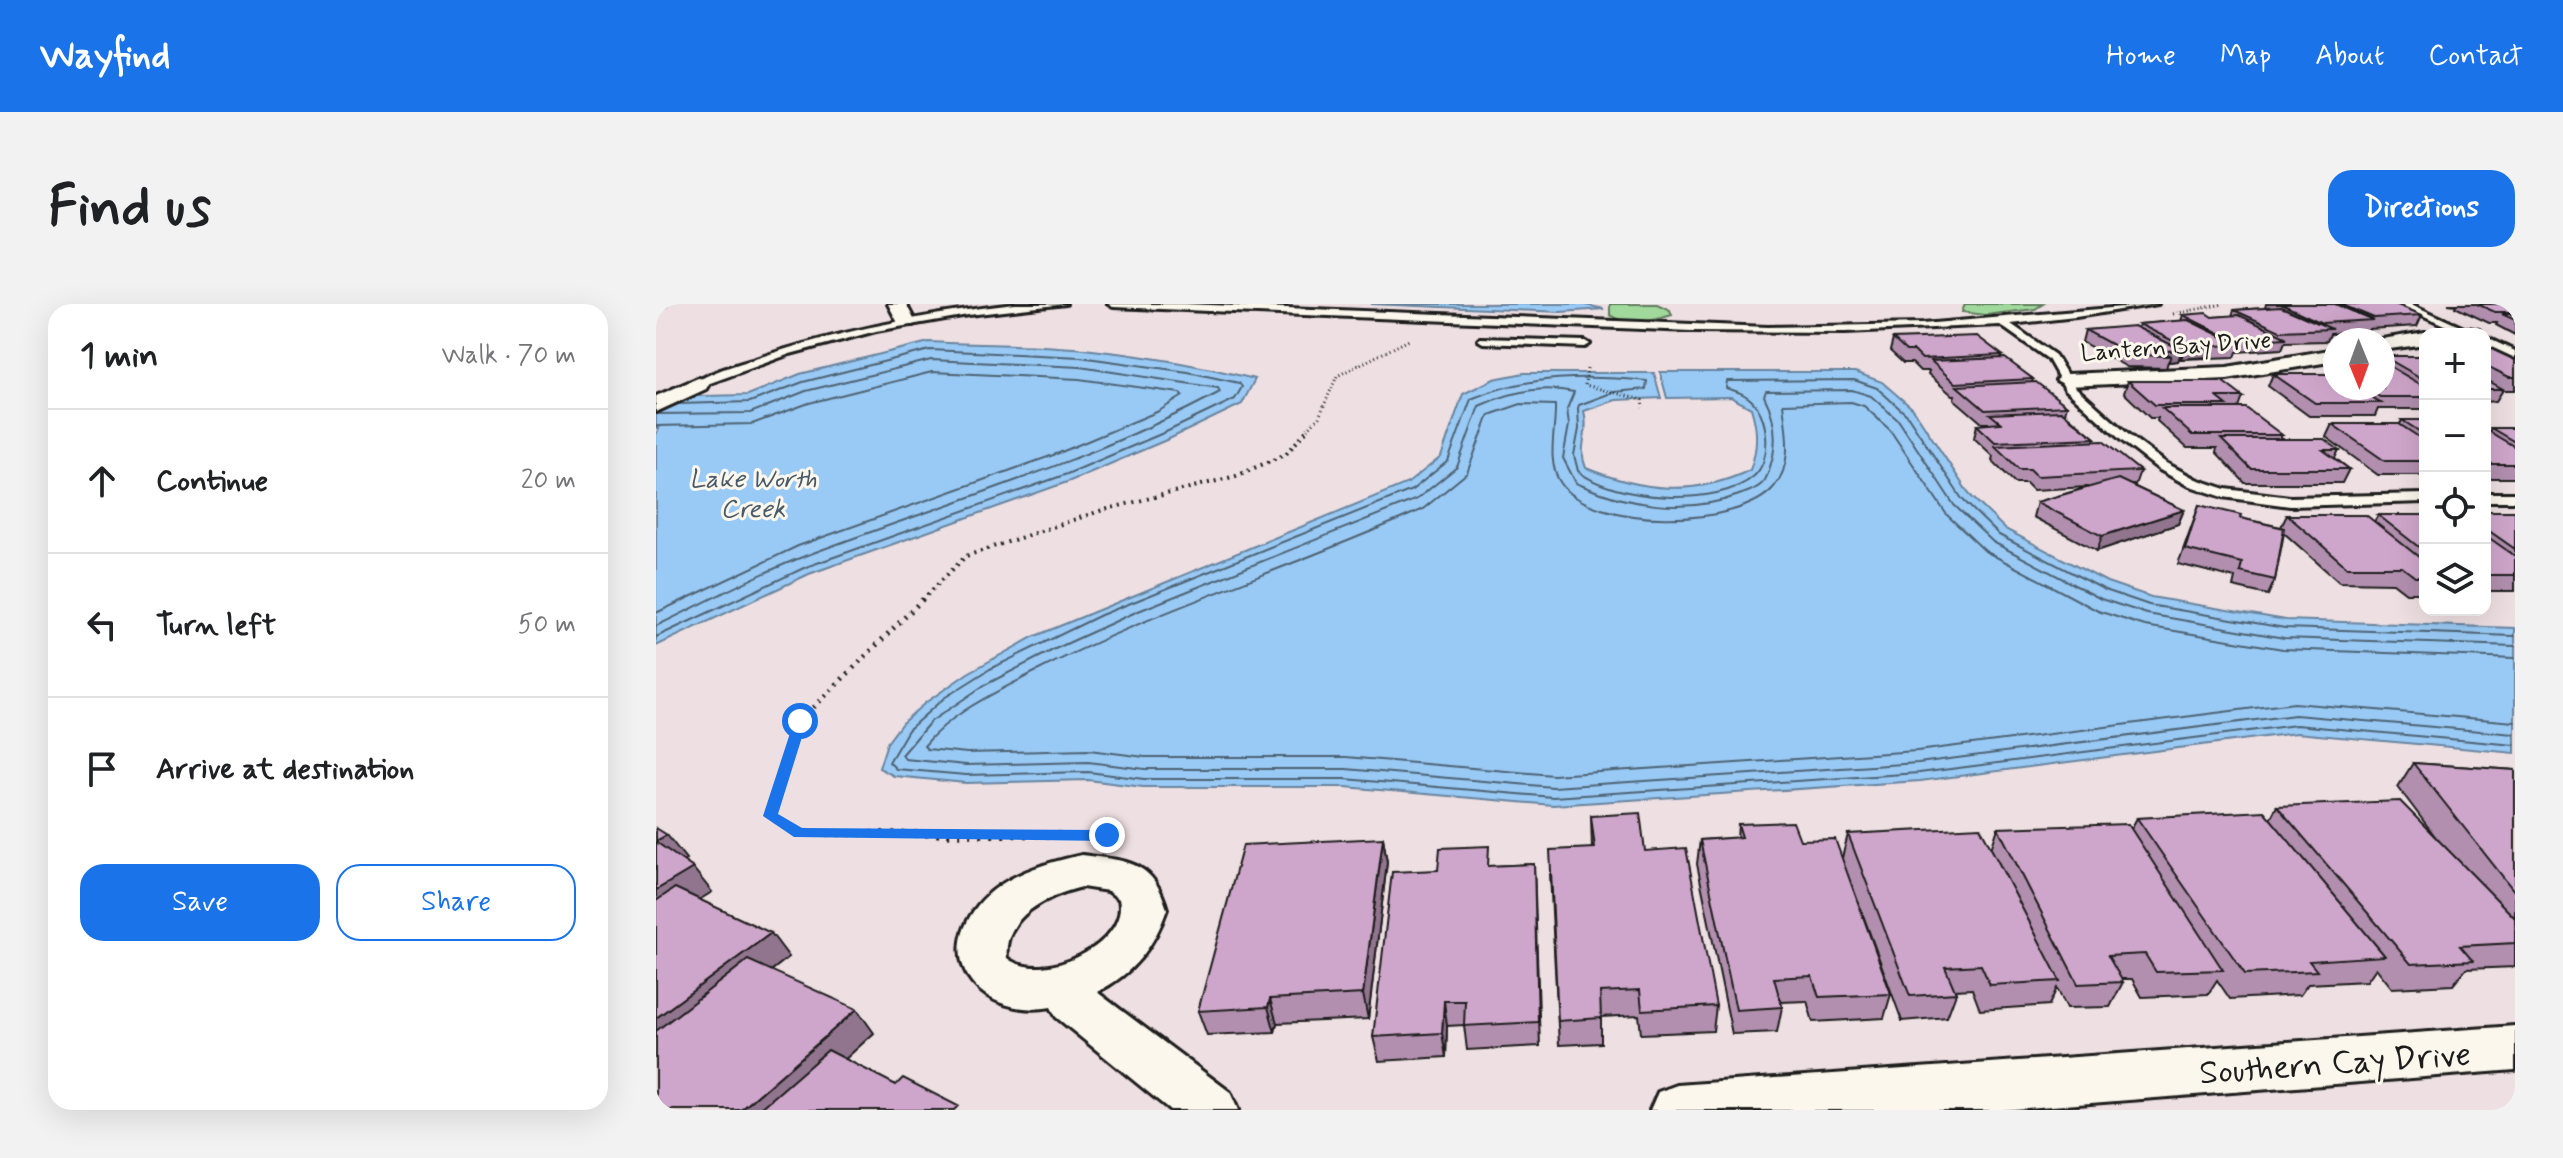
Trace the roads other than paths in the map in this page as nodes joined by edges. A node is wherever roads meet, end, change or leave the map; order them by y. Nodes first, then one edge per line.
1 (662, 304) edge
2 (1062, 304) edge
3 (1113, 304) edge
4 (2153, 304) edge
5 (2403, 304) edge
6 (656, 307) edge
7 (901, 312) edge
8 (1542, 323) junction
9 (2003, 323) junction
10 (2457, 328) edge
11 (2419, 339) edge
12 (1483, 340) dead end
13 (1531, 342) junction
14 (2395, 342) edge
15 (2491, 343) edge
16 (1585, 344) dead end
17 (2515, 355) edge
18 (2323, 357) edge
19 (2067, 380) junction
20 (698, 384) joint
21 (656, 405) edge
22 (2491, 497) edge
23 (2515, 497) edge
24 (2419, 498) edge
25 (1069, 984) junction
26 (2515, 1048) edge
27 (1211, 1110) edge
28 (1677, 1110) edge

1 - 6 lane
2 - 7 lane
3 - 8 lane
4 - 9 lane
5 - 10 lane
7 - 20 lane
8 - 9 lane
8 - 13 lane
9 - 19 lane, Lantern Bay Drive
11 - 14 street
12 - 13 lane
13 - 16 lane
15 - 17 lane
18 - 19 street, Lantern Bay Drive
19 - 24 lane, Lantern Bay Drive
20 - 21 street
22 - 23 lane
25 - 25 street
25 - 27 street
26 - 28 street, Southern Cay Drive

